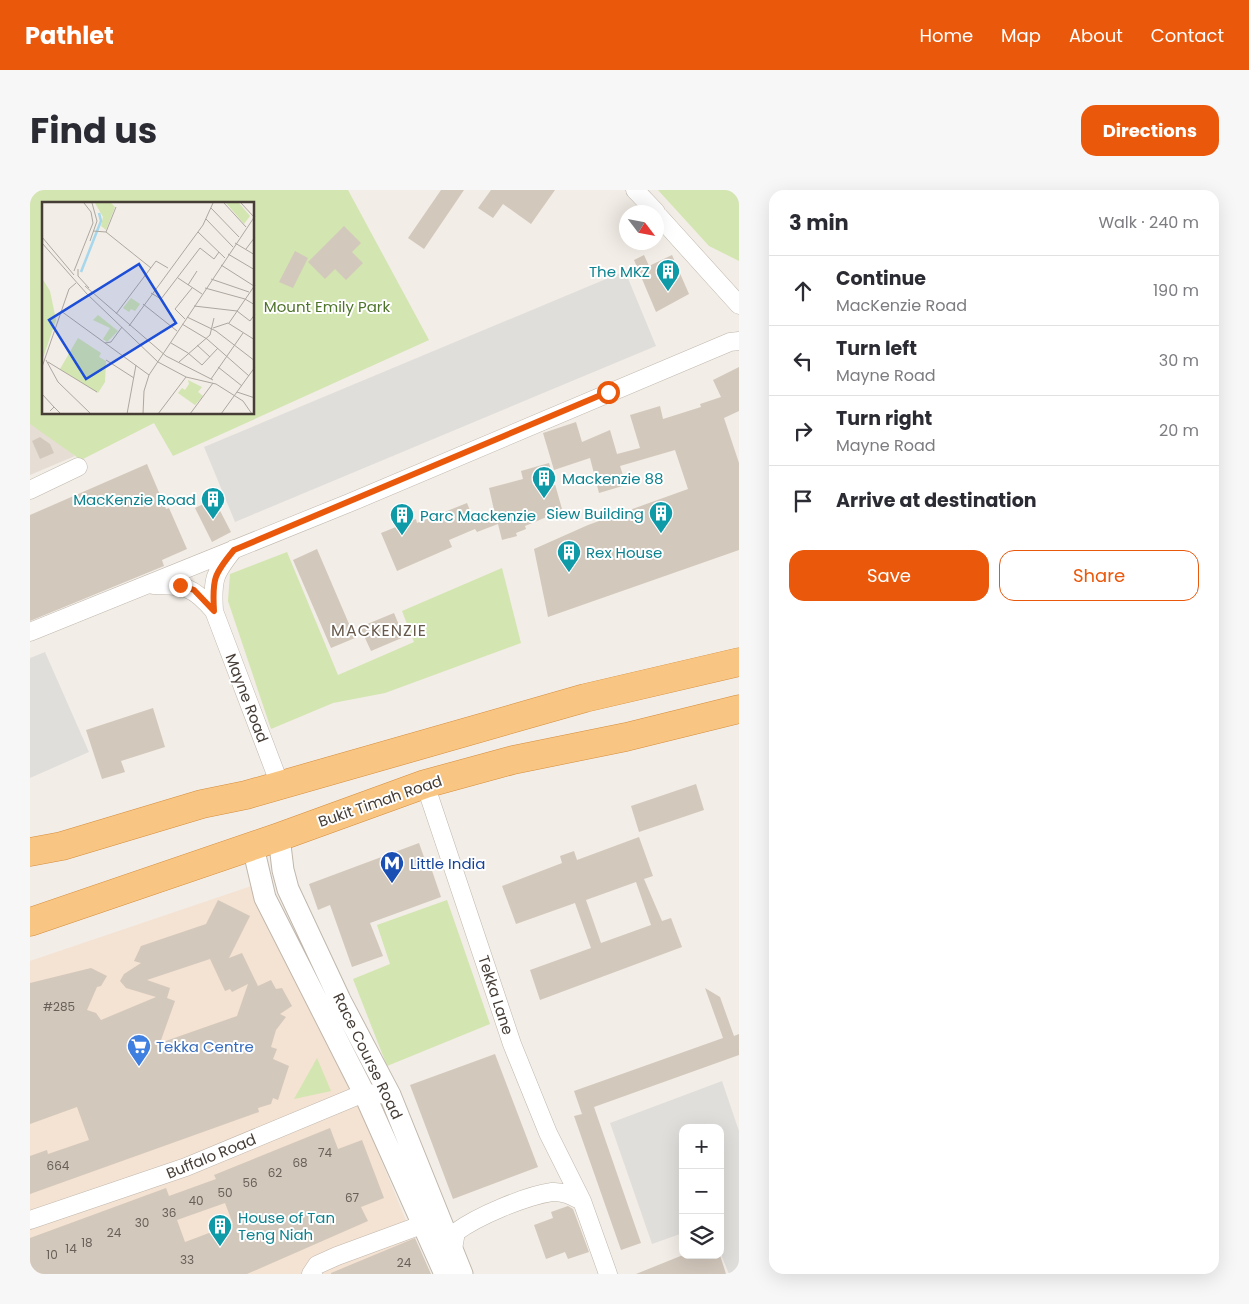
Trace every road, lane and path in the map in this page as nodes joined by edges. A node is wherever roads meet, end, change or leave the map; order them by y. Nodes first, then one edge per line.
1 (635, 190) edge
2 (649, 205) edge
3 (664, 222) edge
4 (739, 305) edge
5 (739, 341) edge
6 (78, 467) dead end
7 (30, 490) edge
8 (234, 550) junction
9 (148, 584) junction
10 (214, 611) junction
11 (30, 632) edge
12 (739, 662) edge
13 (731, 716) edge
14 (425, 784) junction
15 (280, 785) junction
16 (279, 837) junction
17 (253, 847) junction
18 (30, 852) edge
19 (30, 922) edge
20 (324, 965) junction
21 (304, 974) junction
22 (364, 1093) junction
23 (390, 1095) junction
24 (582, 1201) junction
25 (430, 1216) junction
26 (30, 1220) edge
27 (453, 1249) junction
28 (312, 1271) edge
29 (445, 1274) edge
30 (462, 1274) edge
31 (608, 1274) edge

1 - 2 street
3 - 4 street
5 - 8 street
6 - 7 street
8 - 9 street
8 - 10 street, Mayne Road
9 - 10 street, Mayne Road
9 - 11 street
10 - 15 street, Mayne Road
12 - 15 highway
13 - 14 highway, Bukit Timah Road
14 - 16 highway, Bukit Timah Road
14 - 24 street, Tekka Lane
15 - 18 highway
16 - 17 highway, Bukit Timah Road
16 - 20 street, Race Course Road
17 - 19 highway, Bukit Timah Road
17 - 21 street, Race Course Road
20 - 21 street
20 - 23 street, Race Course Road
21 - 22 street, Race Course Road
22 - 23 street, Buffalo Road
22 - 25 street, Race Course Road
22 - 26 street, Buffalo Road
23 - 25 street, Race Course Road
24 - 27 street
24 - 31 street, Tekka Lane
25 - 27 street, Race Course Road
25 - 28 street
25 - 29 street, Race Course Road
27 - 30 street, Race Course Road

